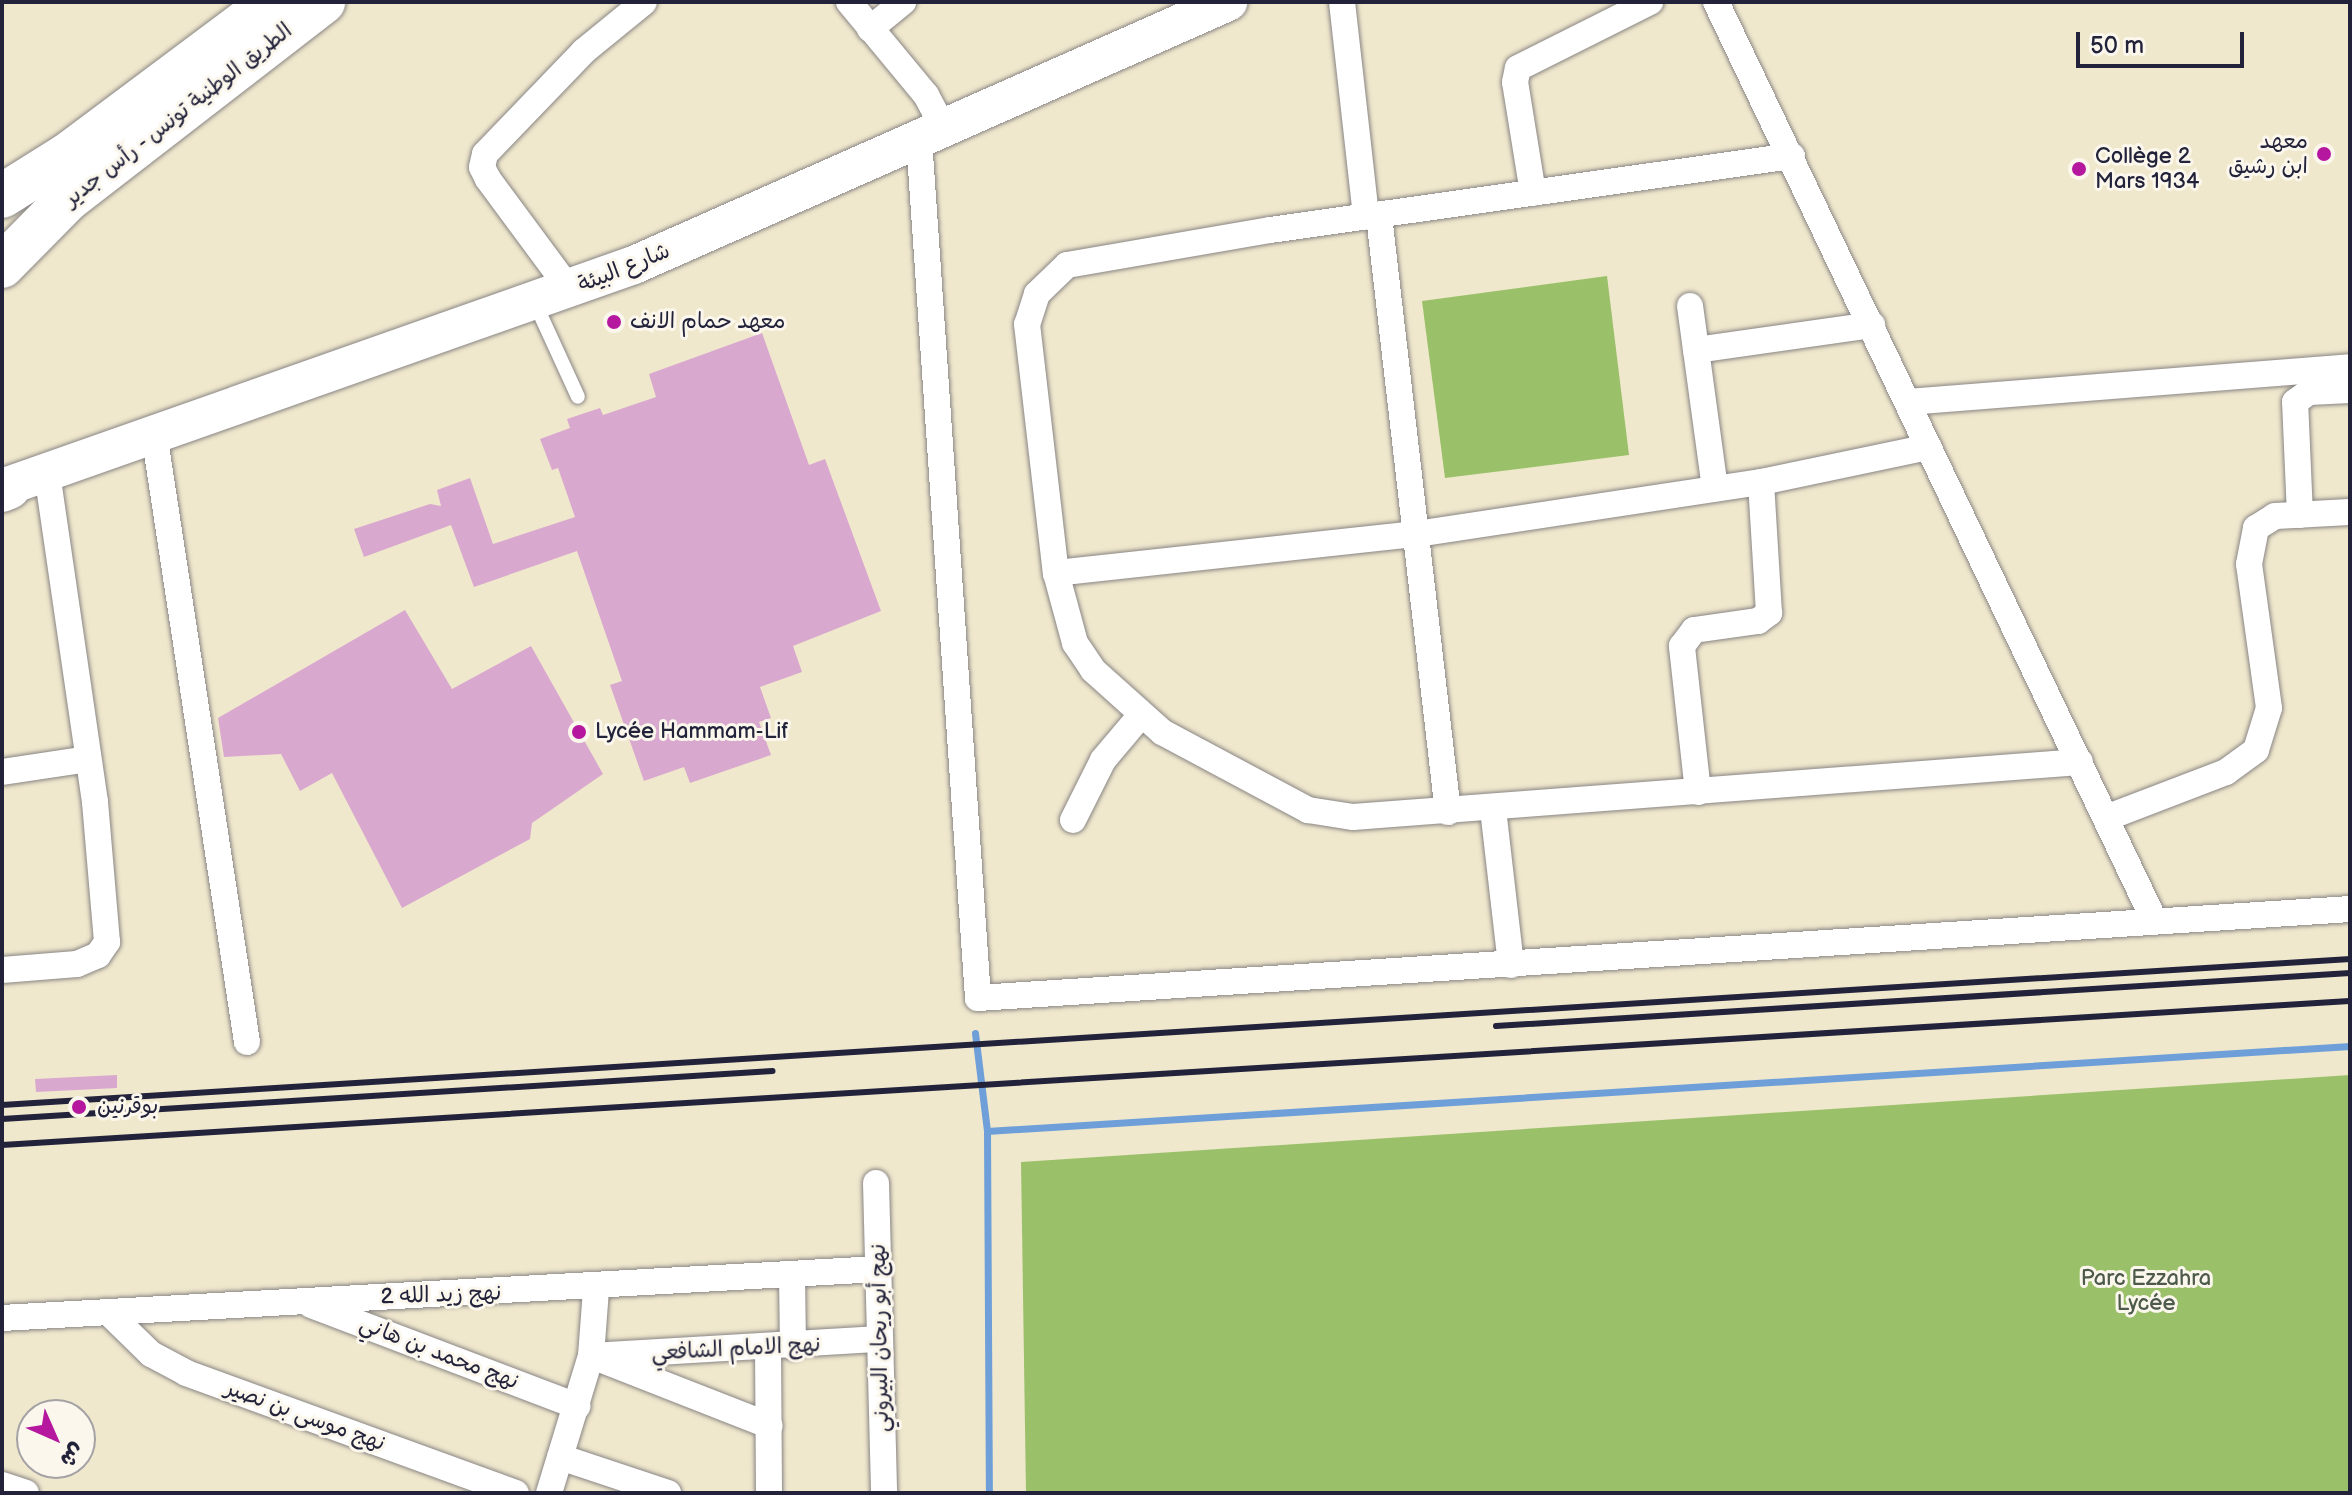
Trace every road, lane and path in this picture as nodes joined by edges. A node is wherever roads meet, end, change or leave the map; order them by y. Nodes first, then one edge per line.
1 (270, 2) edge
2 (323, 2) edge
3 (644, 2) edge
4 (849, 2) edge
5 (903, 2) edge
6 (1228, 2) edge
7 (1342, 2) edge
8 (1650, 2) edge
9 (1716, 2) edge
10 (870, 29) junction
11 (932, 134) junction
12 (1792, 156) junction
13 (1533, 193) junction
14 (2, 196) edge
15 (1372, 216) junction
16 (2, 266) edge
17 (570, 290) junction
18 (535, 301) junction
19 (1690, 306) dead end
20 (1872, 325) junction
21 (1696, 350) junction
22 (2350, 367) edge
23 (2350, 390) edge
24 (578, 397) dead end
25 (1908, 402) junction
26 (154, 433) junction
27 (1928, 447) junction
28 (1761, 482) junction
29 (15, 485) edge
30 (1715, 488) junction
31 (2350, 512) edge
32 (2300, 515) junction
33 (1417, 534) junction
34 (1056, 573) junction
35 (1141, 715) junction
36 (88, 759) junction
37 (2080, 762) junction
38 (2, 772) edge
39 (1698, 792) junction
40 (1493, 809) junction
41 (1448, 812) junction
42 (2106, 818) junction
43 (1073, 820) dead end
44 (2350, 909) edge
45 (2155, 922) junction
46 (1511, 965) junction
47 (2, 970) edge
48 (247, 1042) dead end
49 (876, 1183) dead end
50 (879, 1269) junction
51 (792, 1275) junction
52 (596, 1289) junction
53 (300, 1301) junction
54 (109, 1313) junction
55 (2, 1318) edge
56 (880, 1339) junction
57 (781, 1348) junction
58 (591, 1356) junction
59 (577, 1406) junction
60 (770, 1426) junction
61 (560, 1457) junction
62 (2, 1485) edge
63 (26, 1493) edge
64 (516, 1493) edge
65 (549, 1493) edge
66 (668, 1493) edge
67 (769, 1493) edge
68 (884, 1493) edge

1 - 14 highway, الطريق الوطنية تونس - رأس جدير
2 - 16 highway, الطريق الوطنية تونس - رأس جدير
3 - 17 street
4 - 10 street
5 - 10 street
6 - 11 main road, شارع البيئة
7 - 15 street
8 - 13 street
9 - 12 street
10 - 11 street
11 - 17 main road, شارع البيئة
11 - 46 street
12 - 13 street
12 - 20 street
13 - 15 street
15 - 33 street
15 - 34 street
17 - 18 main road, شارع البيئة
18 - 24 lane
18 - 26 main road, شارع البيئة
19 - 21 street
20 - 21 street
20 - 25 street
21 - 30 street
22 - 25 street
23 - 32 street
25 - 27 street
26 - 29 main road, شارع البيئة
26 - 48 street
27 - 28 street
27 - 37 street
28 - 30 street
28 - 39 street
29 - 36 street
30 - 33 street
31 - 32 street
32 - 42 street
33 - 34 street
33 - 41 street
34 - 35 street
35 - 41 street
35 - 43 street
36 - 38 street
36 - 47 street
37 - 39 street
37 - 42 street
39 - 40 street
40 - 41 street
40 - 46 street
42 - 45 street
44 - 45 street
45 - 46 street
49 - 50 street, نهج أبو ريحان البيروني
50 - 51 street, نهج زيد الله 2
50 - 56 street, نهج أبو ريحان البيروني
51 - 52 street, نهج زيد الله 2
51 - 57 street
52 - 53 street, نهج زيد الله 2
52 - 58 street
53 - 54 street, نهج زيد الله 2
53 - 59 street, نهج محمد بن هاني
54 - 55 street, نهج زيد الله 2
54 - 64 street, نهج موسى بن نصير
56 - 57 street, نهج الامام الشافعي
56 - 68 street, نهج أبو ريحان البيروني
57 - 58 street, نهج الامام الشافعي
57 - 60 street
58 - 59 street
58 - 60 street
59 - 61 street
60 - 67 street
61 - 65 street
61 - 66 street
62 - 63 street

